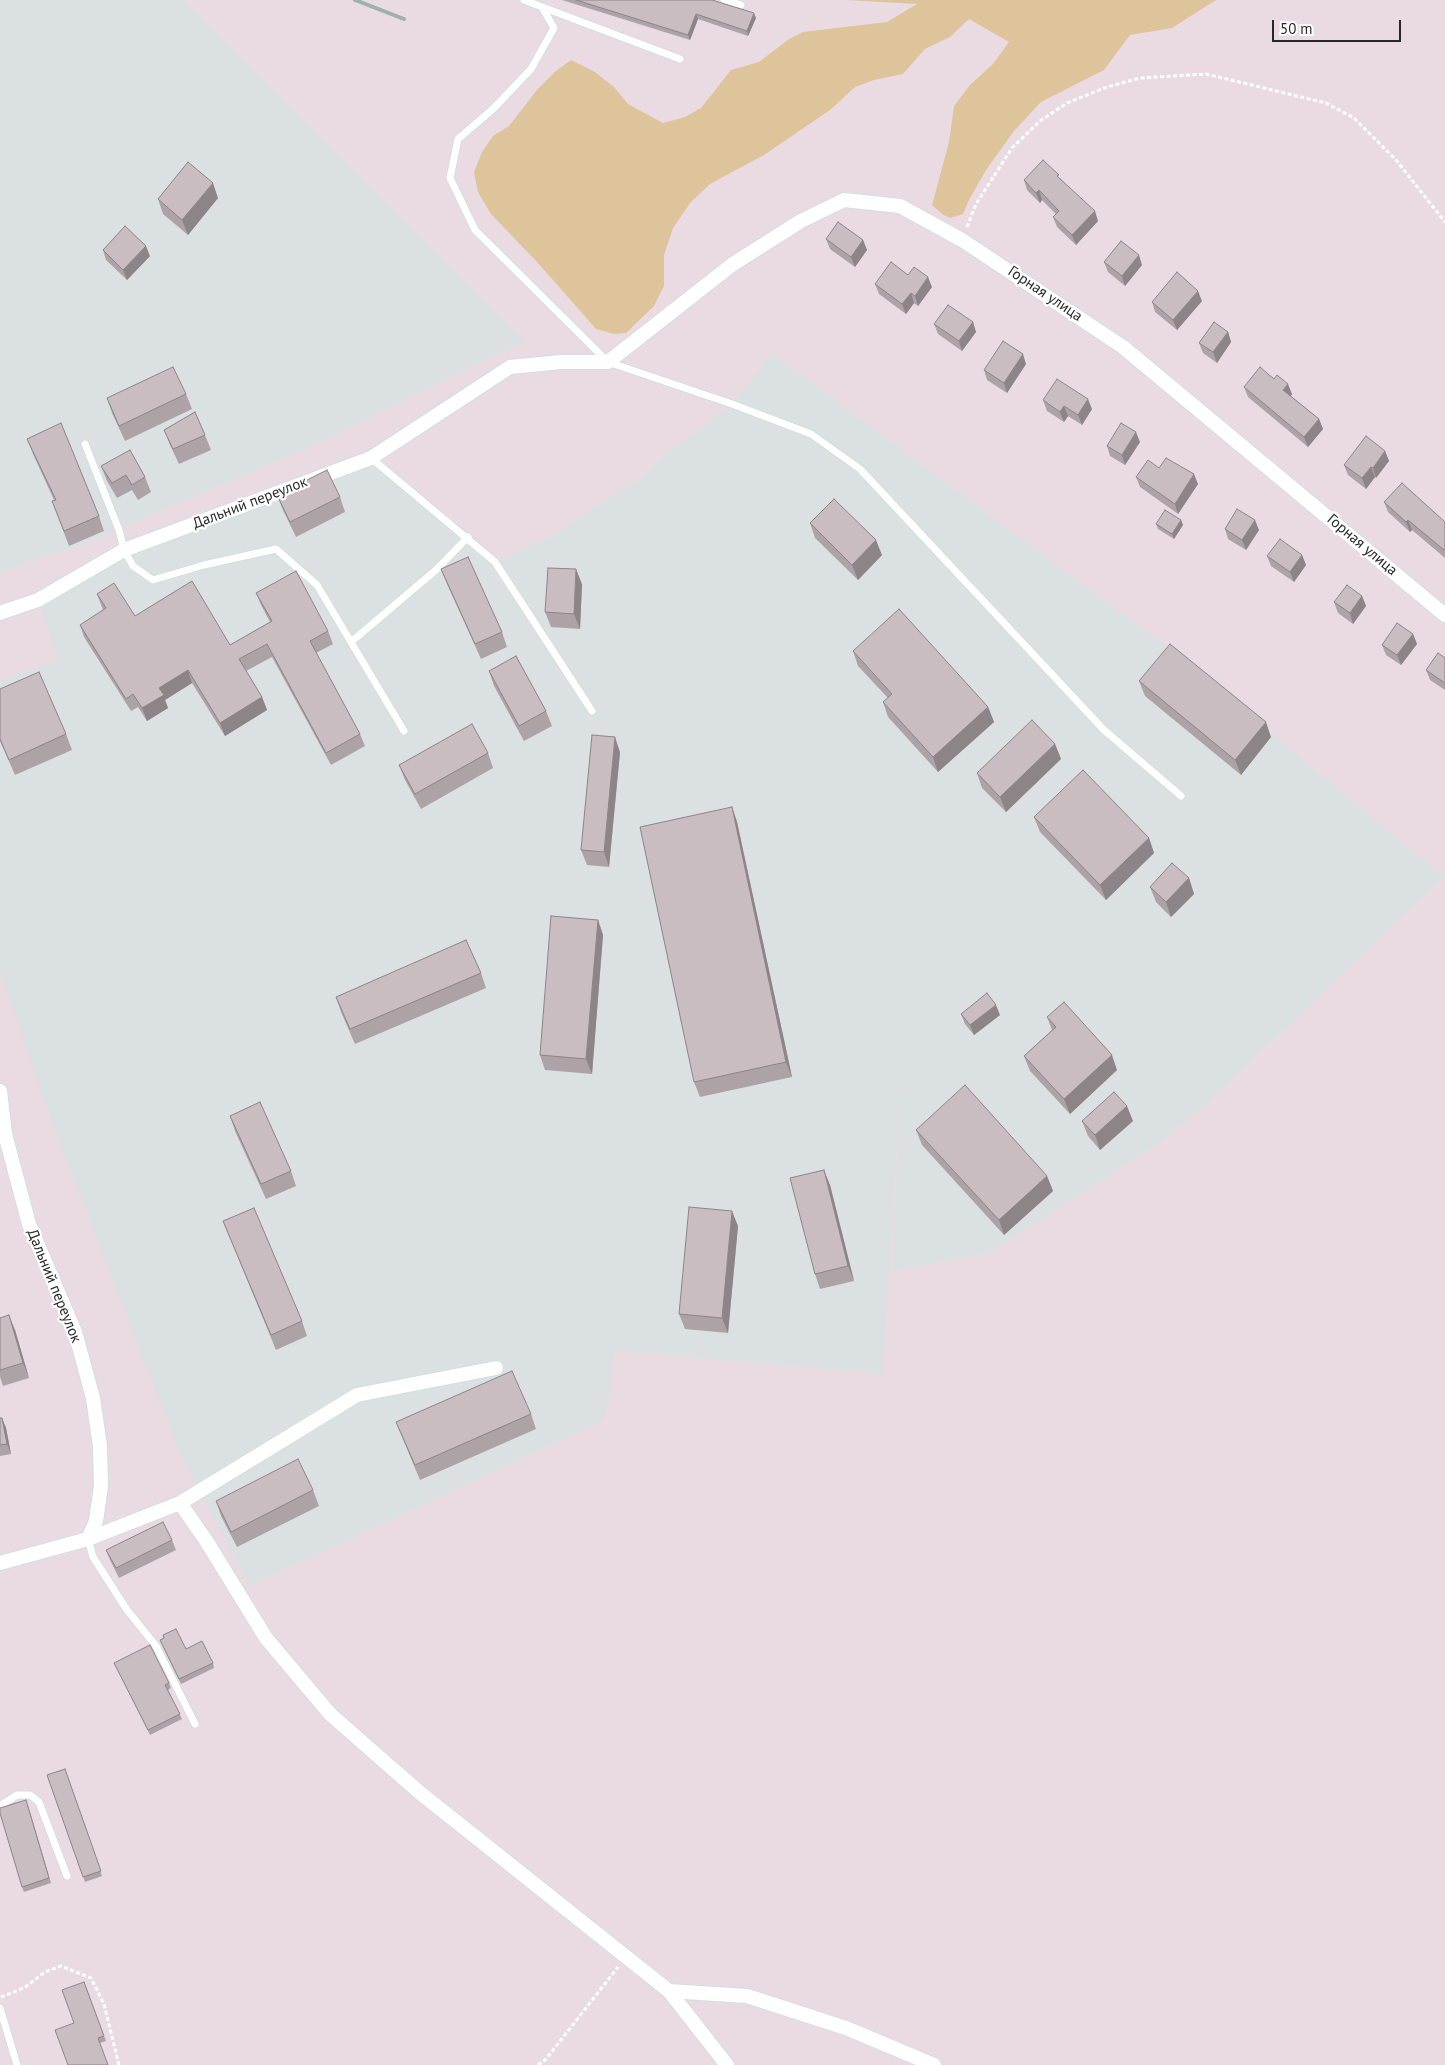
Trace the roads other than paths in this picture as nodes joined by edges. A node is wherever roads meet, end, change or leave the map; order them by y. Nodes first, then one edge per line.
1 (524, 0) edge
2 (724, 0) edge
3 (741, 5) dead end
4 (542, 7) junction
5 (680, 60) dead end
6 (608, 362) junction
7 (85, 444) dead end
8 (371, 458) junction
9 (468, 537) junction
10 (124, 550) junction
11 (0, 613) edge
12 (1445, 615) edge
13 (351, 642) junction
14 (592, 711) dead end
15 (404, 731) dead end
16 (1181, 796) dead end
17 (0, 1091) edge
18 (496, 1368) dead end
19 (180, 1503) junction
20 (88, 1539) junction
21 (0, 1563) edge
22 (195, 1724) dead end
23 (0, 1806) edge
24 (67, 1876) dead end
25 (669, 1991) junction
26 (0, 2008) edge
27 (16, 2065) edge
28 (727, 2065) edge
29 (934, 2065) edge

1 - 4 lane
2 - 3 lane
4 - 5 lane
4 - 6 lane
6 - 8 street, Дальний переулок
6 - 12 street, Горная улица
6 - 16 lane
7 - 10 lane
8 - 9 lane
8 - 10 street, Дальний переулок
9 - 13 lane
9 - 14 lane
10 - 11 street, Дальний переулок
10 - 13 lane
13 - 15 lane
17 - 20 street, Дальний переулок
18 - 19 street
19 - 20 street
19 - 25 street
20 - 21 street
20 - 22 lane
23 - 24 lane
25 - 28 street
25 - 29 street
26 - 27 lane

